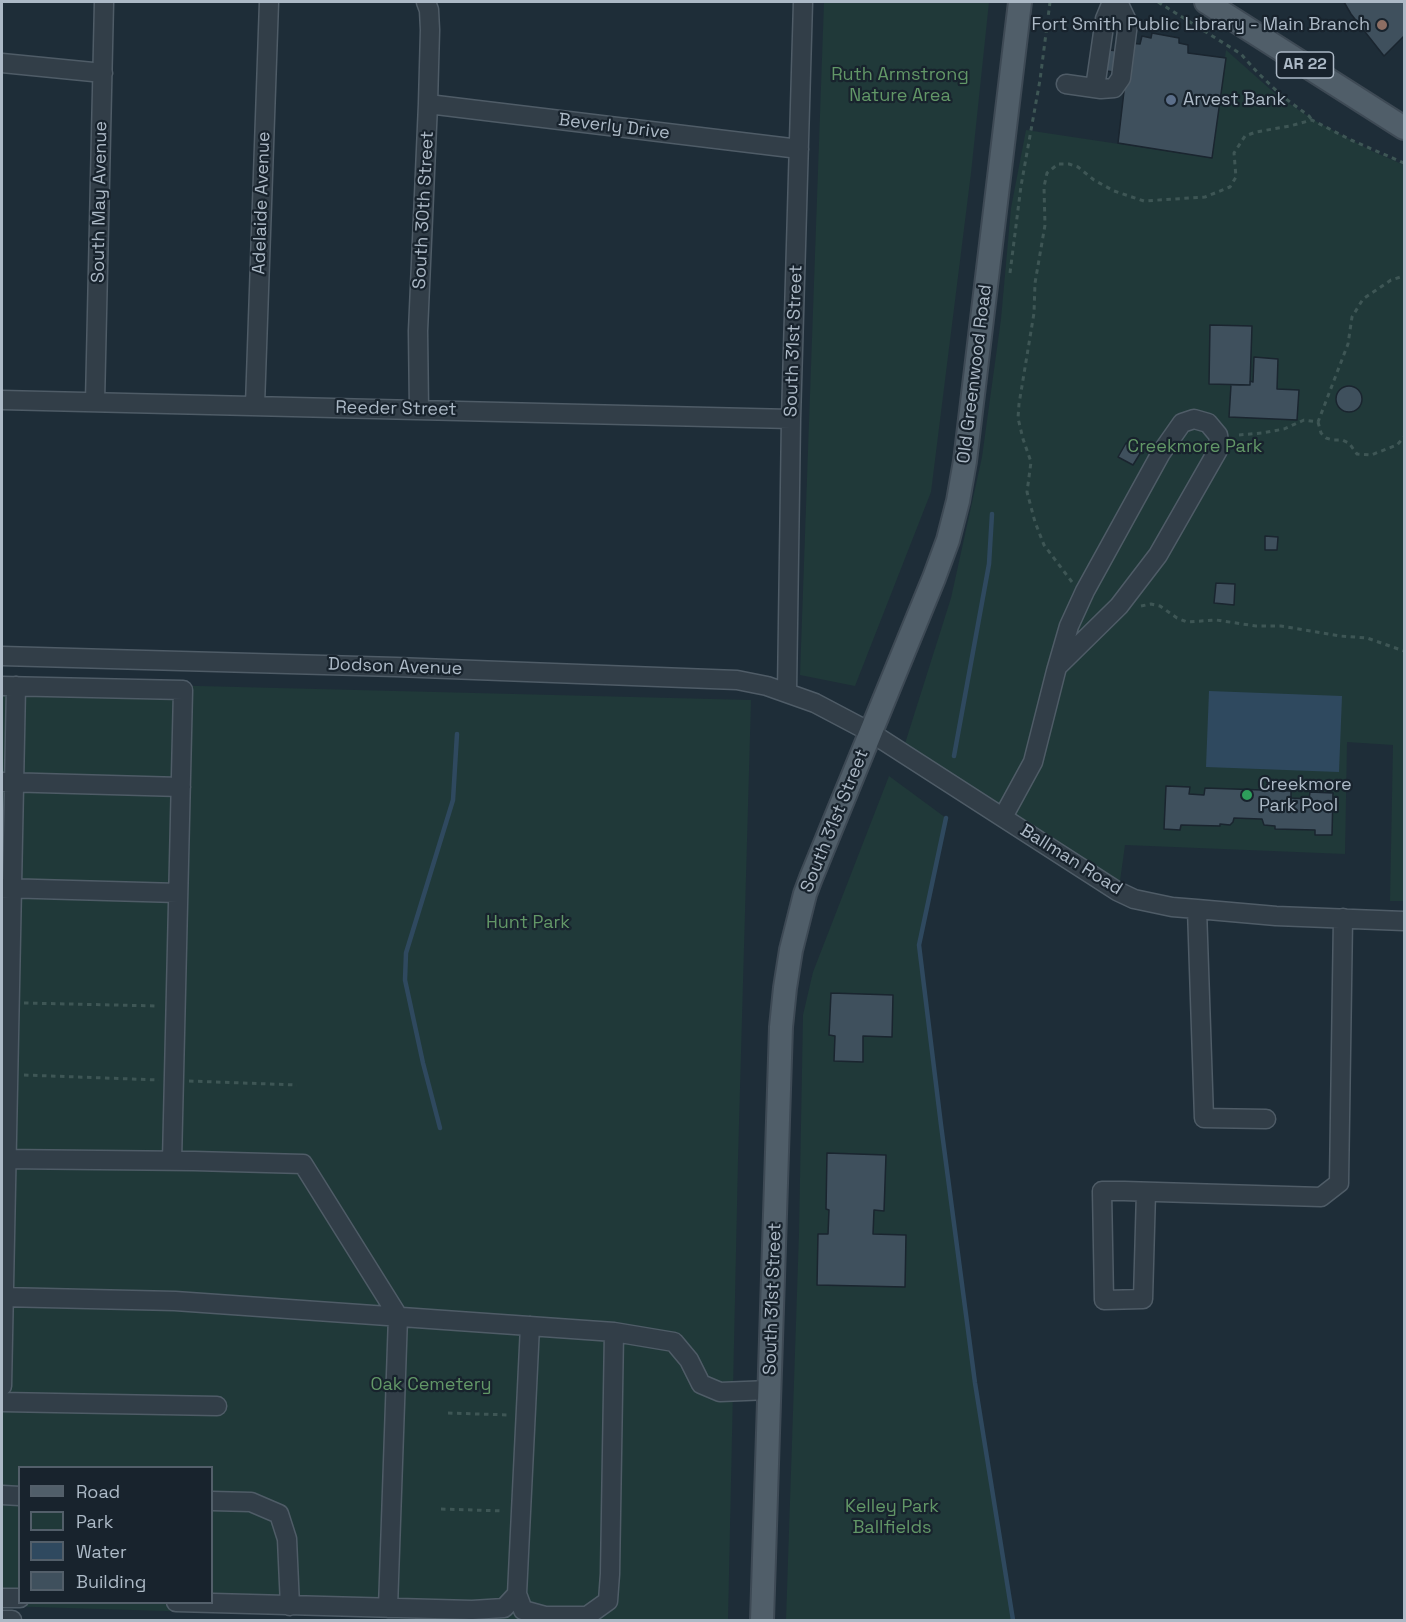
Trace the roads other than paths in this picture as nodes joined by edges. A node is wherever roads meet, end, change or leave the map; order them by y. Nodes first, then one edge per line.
1 (104, 2) edge
2 (269, 2) edge
3 (802, 2) edge
4 (1020, 2) edge
5 (1115, 2) edge
6 (1206, 2) edge
7 (427, 6) edge
8 (2, 63) edge
9 (103, 73) junction
10 (1066, 84) dead end
11 (428, 104) junction
12 (1404, 128) edge
13 (799, 149) junction
14 (2, 400) edge
15 (95, 402) junction
16 (255, 405) junction
17 (419, 410) junction
18 (791, 419) junction
19 (2, 656) edge
20 (1058, 666) junction
21 (9, 686) edge
22 (786, 692) junction
23 (870, 732) junction
24 (8, 783) edge
25 (181, 788) junction
26 (1003, 817) junction
27 (7, 888) edge
28 (178, 893) junction
29 (1197, 909) junction
30 (1343, 918) junction
31 (1404, 921) edge
32 (1266, 1119) dead end
33 (4, 1159) edge
34 (172, 1161) junction
35 (1146, 1192) junction
36 (2, 1297) edge
37 (398, 1316) junction
38 (530, 1326) junction
39 (614, 1332) junction
40 (2, 1386) edge
41 (770, 1390) junction
42 (2, 1402) edge
43 (217, 1406) dead end
44 (2, 1495) edge
45 (18, 1496) edge
46 (213, 1501) edge
47 (517, 1594) junction
48 (2, 1598) edge
49 (18, 1598) edge
50 (213, 1603) edge
51 (290, 1606) junction
52 (388, 1608) junction
53 (2, 1620) edge
54 (12, 1620) edge
55 (762, 1620) edge

1 - 9 street, South May Avenue
2 - 16 street, Adelaide Avenue
3 - 13 street, South 31st Street
4 - 23 main road, Old Greenwood Road
5 - 10 street
6 - 12 main road, AR 22
7 - 11 street, South 30th Street
8 - 9 street
9 - 15 street, South May Avenue
11 - 13 street, Beverly Drive
11 - 17 street, South 30th Street
13 - 18 street, South 31st Street
14 - 15 street, Reeder Street
15 - 16 street, Reeder Street
16 - 17 street, Reeder Street
17 - 18 street, Reeder Street
18 - 22 street, South 31st Street
19 - 22 street, Dodson Avenue
20 - 20 street
20 - 26 street
21 - 24 street
21 - 25 street
22 - 23 street, South 31st Street
23 - 26 street, Ballman Road
23 - 41 main road, South 31st Street
24 - 25 street
24 - 27 street
25 - 28 street
26 - 29 street, Ballman Road
27 - 28 street
27 - 33 street
28 - 34 street
29 - 30 street, Ballman Road
29 - 32 street
30 - 31 street, Ballman Road
30 - 35 street
33 - 34 street
33 - 36 street
34 - 37 street
35 - 35 street
36 - 37 street
36 - 40 street
37 - 38 street
37 - 52 street
38 - 39 street
38 - 47 street
39 - 41 street
39 - 47 street
41 - 55 main road, South 31st Street
42 - 43 street
44 - 45 street
46 - 51 street
47 - 52 street
48 - 49 street
50 - 51 street
51 - 52 street
53 - 54 street

